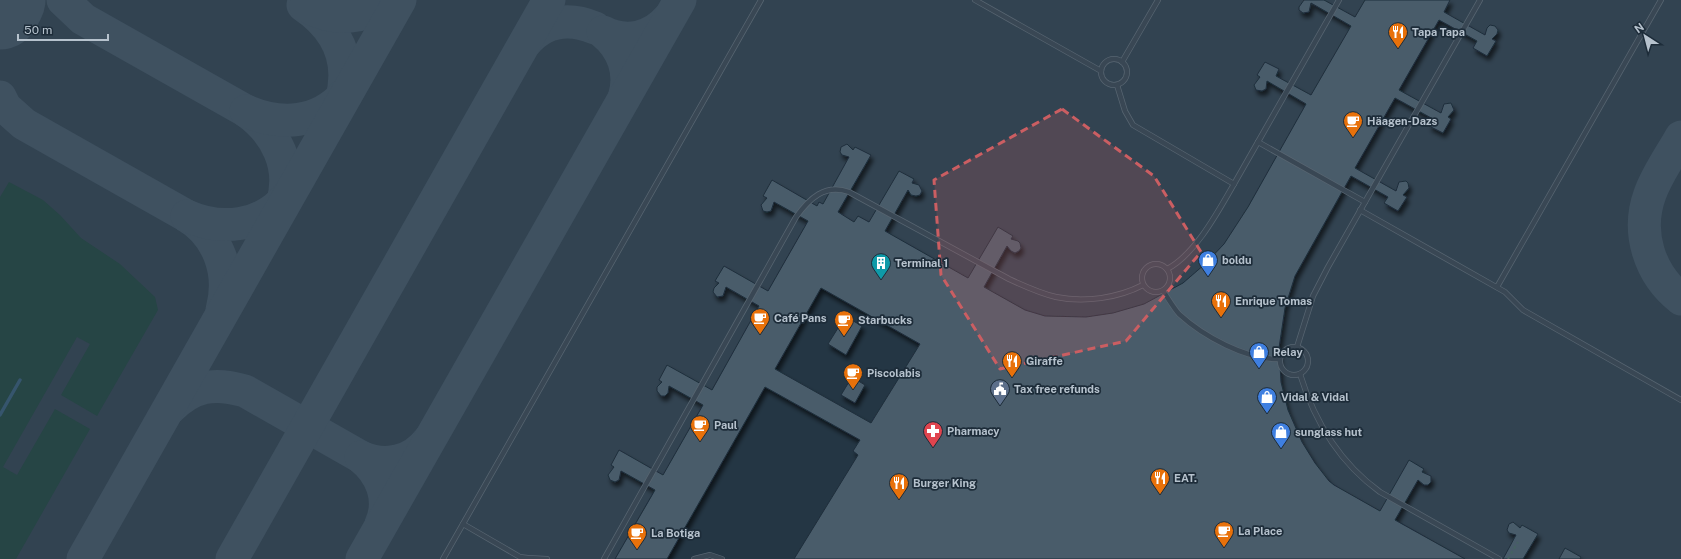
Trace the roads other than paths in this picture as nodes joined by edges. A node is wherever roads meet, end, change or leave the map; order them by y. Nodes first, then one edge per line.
1 (761, 0) edge
2 (976, 0) edge
3 (1158, 0) edge
4 (1339, 0) edge
5 (1480, 0) edge
6 (1661, 0) edge
7 (1122, 62) junction
8 (1101, 71) junction
9 (1117, 85) junction
10 (1258, 142) junction
11 (1234, 184) junction
12 (1365, 202) junction
13 (1360, 210) junction
14 (1167, 269) junction
15 (1144, 285) junction
16 (1498, 287) junction
17 (1163, 291) junction
18 (1297, 347) junction
19 (1280, 359) junction
20 (1300, 374) junction
21 (1681, 400) edge
22 (463, 524) junction
23 (443, 559) edge
24 (547, 559) edge
25 (604, 559) edge
26 (694, 559) edge
27 (722, 559) edge
28 (1499, 559) edge

1 - 22 lane
2 - 8 lane
3 - 7 lane
4 - 10 lane
5 - 12 lane
6 - 16 lane
7 - 8 lane
7 - 9 lane
8 - 9 lane
9 - 11 lane
10 - 11 lane
10 - 12 lane
11 - 14 lane
12 - 13 lane
13 - 16 lane
13 - 18 lane
14 - 15 lane
14 - 17 lane
15 - 17 lane
15 - 25 lane
16 - 21 lane
17 - 19 lane
18 - 19 lane
18 - 20 lane
19 - 20 lane
20 - 28 lane
22 - 23 lane
22 - 24 lane
26 - 27 lane

